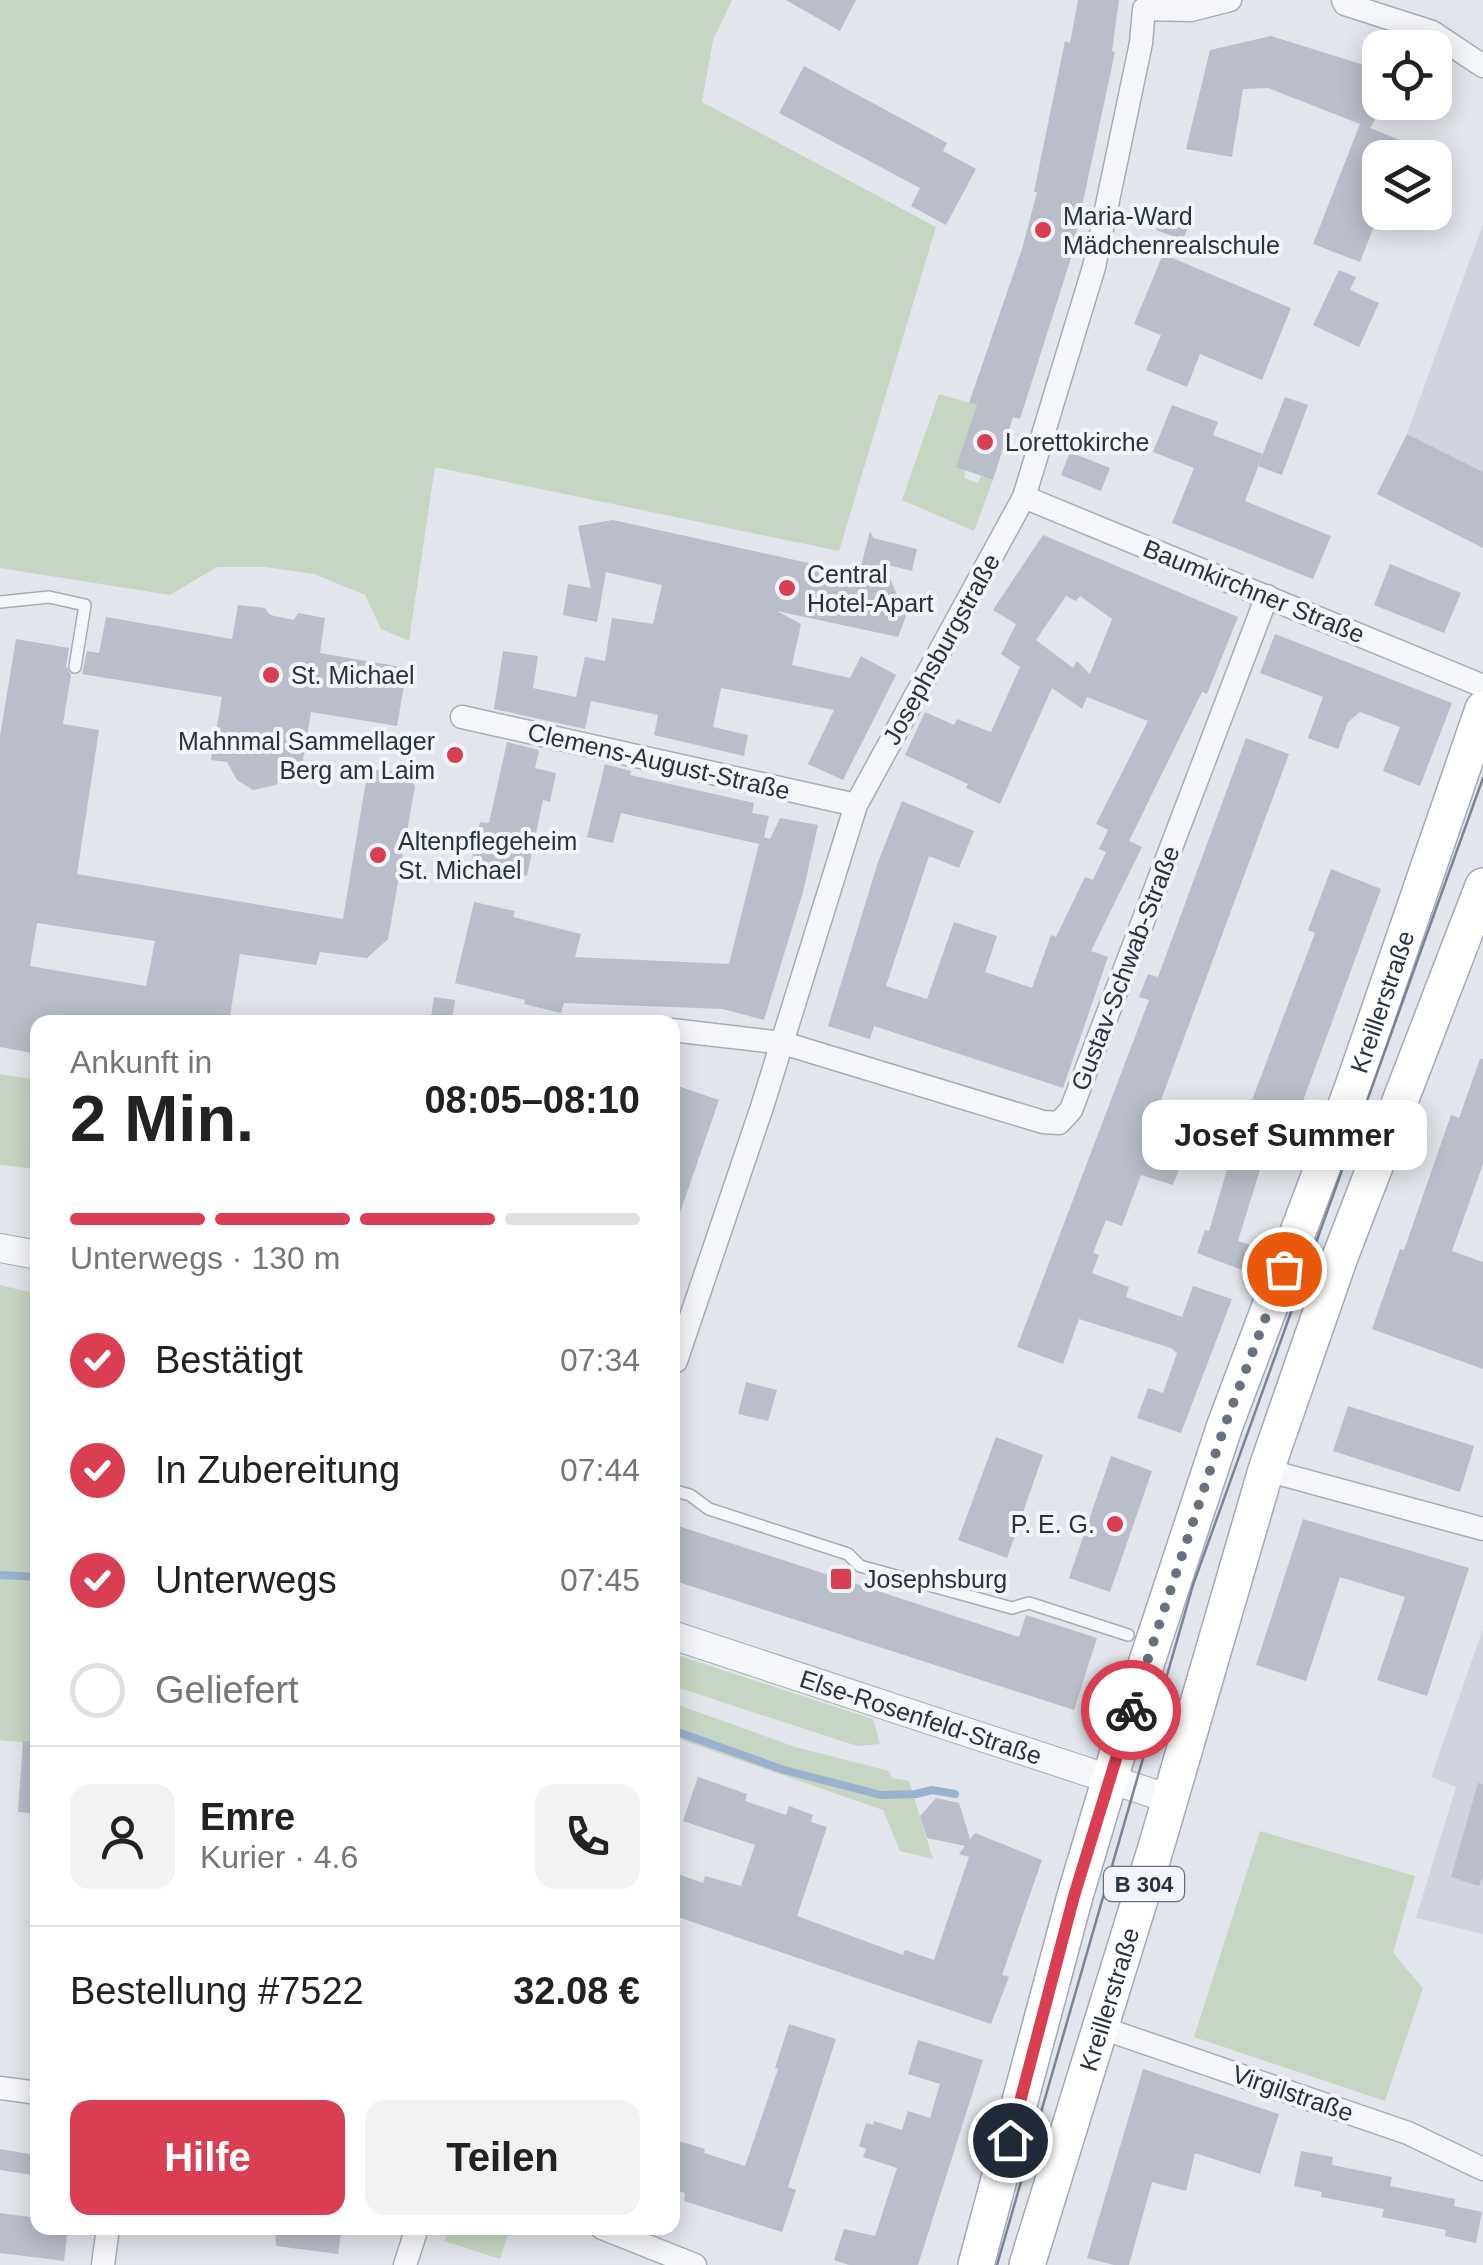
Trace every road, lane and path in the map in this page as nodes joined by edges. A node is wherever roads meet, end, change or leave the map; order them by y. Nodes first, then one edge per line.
1 (1230, 0) edge
2 (1342, 0) edge
3 (1142, 5) edge
4 (1483, 66) edge
5 (1024, 497) junction
6 (1267, 596) junction
7 (0, 602) edge
8 (75, 667) dead end
9 (1483, 686) edge
10 (1483, 709) edge
11 (462, 717) dead end
12 (856, 805) junction
13 (1483, 886) edge
14 (680, 1031) edge
15 (783, 1044) junction
16 (0, 1248) edge
17 (30, 1254) edge
18 (680, 1350) edge
19 (1266, 1470) junction
20 (680, 1492) edge
21 (1483, 1529) edge
22 (1128, 1635) dead end
23 (680, 1637) edge
24 (1109, 1781) junction
25 (1170, 1800) junction
26 (1099, 2026) junction
27 (0, 2088) edge
28 (30, 2092) edge
29 (1483, 2170) edge
30 (107, 2235) edge
31 (416, 2235) edge
32 (620, 2235) edge
33 (103, 2265) edge
34 (405, 2265) edge
35 (695, 2265) edge
36 (976, 2265) edge
37 (1027, 2265) edge

1 - 3 street, Josephsburgstraße
2 - 4 street
3 - 5 street, Josephsburgstraße
5 - 6 street, Baumkirchner Straße
5 - 12 street, Josephsburgstraße
6 - 9 street, Baumkirchner Straße
6 - 15 street, Gustav-Schwab-Straße
7 - 8 lane
10 - 24 main road, Kreillerstraße / B 304
11 - 12 street, Clemens-August-Straße
12 - 15 street, Josephsburgstraße
13 - 19 main road, Kreillerstraße / B 304
14 - 15 street
15 - 18 street, Josephsburgstraße
16 - 17 street
19 - 21 street
19 - 25 main road, Kreillerstraße / B 304
20 - 22 lane
23 - 24 street, Else-Rosenfeld-Straße
24 - 25 street, Else-Rosenfeld-Straße
24 - 36 main road, Kreillerstraße / B 304
25 - 26 main road, Kreillerstraße / B 304
26 - 29 street, Virgilstraße
26 - 37 main road, Kreillerstraße / B 304
27 - 28 street
30 - 33 street
31 - 34 street
32 - 35 street

